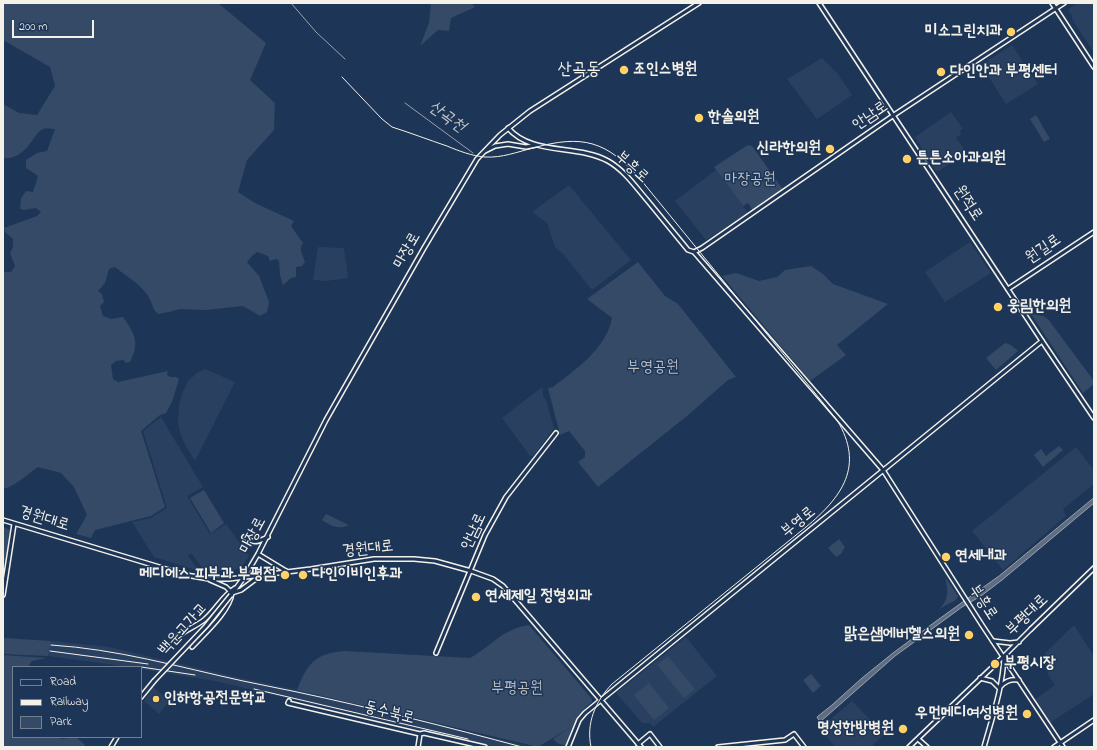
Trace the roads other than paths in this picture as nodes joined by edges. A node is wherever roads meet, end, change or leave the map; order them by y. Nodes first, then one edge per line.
1 (699, 3) edge
2 (819, 3) edge
3 (1052, 3) edge
4 (1064, 3) edge
5 (1056, 8) junction
6 (1094, 66) edge
7 (894, 115) junction
8 (508, 128) junction
9 (537, 145) junction
10 (484, 152) junction
11 (1094, 232) edge
12 (694, 252) junction
13 (1008, 289) junction
14 (1042, 341) junction
15 (1094, 418) edge
16 (556, 433) dead end
17 (883, 470) junction
18 (3, 520) edge
19 (14, 524) junction
20 (244, 537) dead end
21 (268, 537) junction
22 (258, 554) junction
23 (1094, 568) edge
24 (471, 571) junction
25 (286, 572) junction
26 (262, 574) junction
27 (245, 576) junction
28 (209, 579) junction
29 (231, 593) junction
30 (3, 594) edge
31 (226, 594) junction
32 (177, 637) dead end
33 (993, 641) junction
34 (1018, 642) junction
35 (192, 647) dead end
36 (436, 653) dead end
37 (1004, 656) junction
38 (980, 678) junction
39 (1019, 680) junction
40 (999, 688) junction
41 (142, 696) edge
42 (601, 700) junction
43 (288, 701) dead end
44 (1094, 720) edge
45 (420, 734) junction
46 (116, 738) edge
47 (918, 739) junction
48 (1060, 743) junction
49 (638, 744) junction
50 (111, 747) edge
51 (418, 747) edge
52 (485, 747) edge
53 (568, 747) edge
54 (641, 747) edge
55 (660, 747) edge
56 (718, 747) edge
57 (804, 747) edge
58 (909, 747) edge
59 (927, 747) edge
60 (984, 747) edge
61 (1054, 747) edge
62 (1063, 747) edge

1 - 8 main road, 마장로
2 - 7 main road, 원적로
3 - 5 main road
4 - 5 main road, 안남로
5 - 6 main road
5 - 7 main road, 안남로
7 - 12 main road, 안남로
7 - 13 main road, 원적로
8 - 9 main road, 부흥로
8 - 10 main road, 마장로
9 - 10 main road
9 - 12 main road, 부흥로
10 - 21 main road, 마장로
11 - 13 main road, 원길로
12 - 17 main road, 부흥로
13 - 14 main road, 원적로
14 - 15 main road, 원적로
14 - 17 main road, 부영로
16 - 24 main road, 안남로
17 - 33 main road, 부흥로
17 - 42 main road, 부영로
18 - 19 main road, 경원대로
19 - 28 main road, 경원대로
19 - 30 main road
20 - 21 main road
21 - 22 main road, 마장로
22 - 25 main road
22 - 27 main road, 마장로
23 - 34 main road, 부평대로
24 - 25 main road, 경원대로
24 - 36 main road, 안남로
24 - 42 main road, 경원대로
25 - 26 main road, 경원대로
26 - 27 main road, 경원대로
26 - 29 main road
27 - 28 main road, 경원대로
27 - 29 main road, 마장로
28 - 29 main road
28 - 31 main road
29 - 31 main road
29 - 35 main road
29 - 41 main road, 백운고가교, bridge
31 - 32 main road
33 - 34 main road
33 - 37 main road, 부흥로
34 - 37 main road, 부평대로
37 - 38 main road, 부평대로
37 - 39 main road, 부흥로
37 - 40 main road
38 - 40 main road
38 - 47 main road, 부평대로
39 - 40 main road
39 - 48 main road, 부흥로
40 - 60 main road
42 - 49 main road, 경원대로
42 - 53 main road, 부영로
43 - 45 main road, 동수북로
44 - 48 main road
45 - 51 main road
45 - 52 main road, 동수북로
46 - 50 main road
47 - 58 main road, 부평대로
47 - 59 main road
48 - 61 main road
48 - 62 main road, 부흥로
49 - 54 main road, 경원대로
49 - 55 main road
56 - 57 main road

